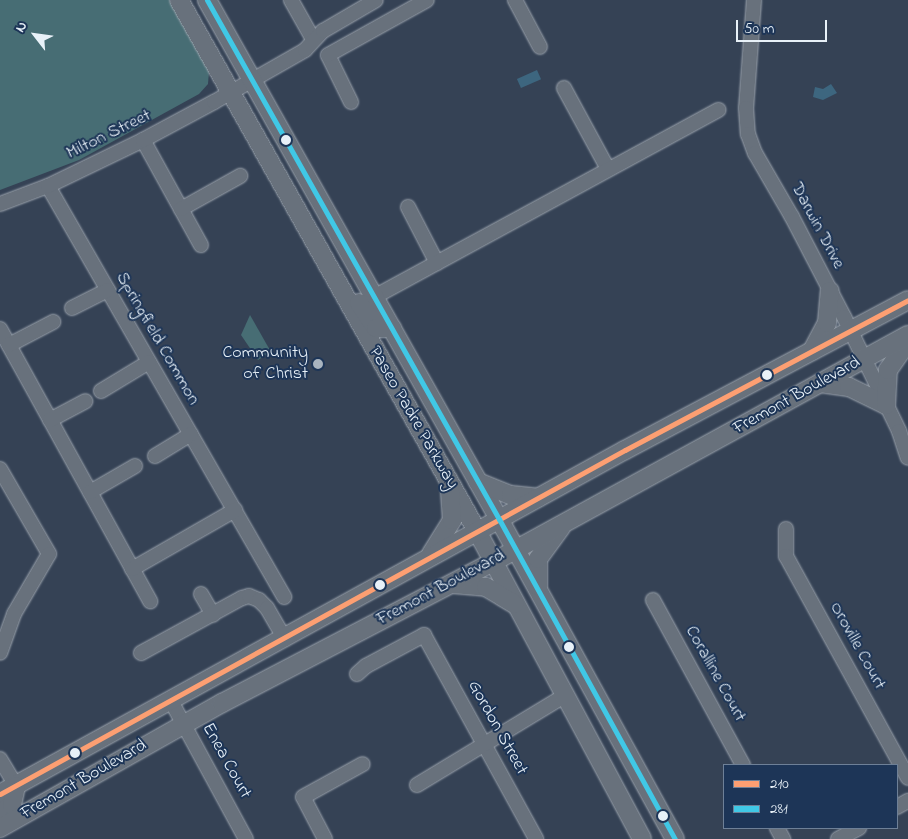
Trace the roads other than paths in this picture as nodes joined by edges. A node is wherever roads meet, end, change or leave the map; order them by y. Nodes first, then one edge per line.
1 (179, 0) edge
2 (207, 0) edge
3 (291, 0) edge
4 (376, 0) edge
5 (427, 0) edge
6 (515, 0) edge
7 (754, 0) edge
8 (313, 39) junction
9 (540, 47) dead end
10 (253, 80) junction
11 (564, 88) dead end
12 (231, 93) junction
13 (352, 102) dead end
14 (718, 110) dead end
15 (143, 140) junction
16 (608, 169) junction
17 (240, 176) dead end
18 (48, 186) junction
19 (0, 204) edge
20 (408, 207) dead end
21 (181, 209) junction
22 (201, 245) dead end
23 (323, 261) junction
24 (437, 263) junction
25 (108, 290) junction
26 (830, 292) junction
27 (374, 297) junction
28 (908, 300) edge
29 (72, 308) dead end
30 (53, 322) dead end
31 (392, 328) junction
32 (0, 329) edge
33 (850, 330) junction
34 (908, 335) edge
35 (908, 341) edge
36 (9, 345) junction
37 (812, 351) junction
38 (864, 358) junction
39 (149, 362) junction
40 (820, 383) junction
41 (101, 390) dead end
42 (85, 401) dead end
43 (886, 405) junction
44 (50, 420) junction
45 (191, 434) junction
46 (155, 456) dead end
47 (908, 458) edge
48 (135, 466) dead end
49 (0, 469) edge
50 (478, 482) junction
51 (450, 483) junction
52 (90, 492) junction
53 (538, 498) junction
54 (235, 510) junction
55 (499, 519) junction
56 (565, 522) junction
57 (786, 529) dead end
58 (477, 531) junction
59 (515, 549) junction
60 (426, 560) junction
61 (493, 562) junction
62 (132, 569) junction
63 (450, 584) junction
64 (539, 592) junction
65 (201, 594) dead end
66 (284, 597) dead end
67 (653, 600) dead end
68 (150, 601) dead end
69 (515, 604) junction
70 (213, 615) junction
71 (285, 639) junction
72 (0, 653) edge
73 (141, 654) dead end
74 (357, 674) dead end
75 (564, 696) junction
76 (171, 701) junction
77 (184, 724) junction
78 (485, 745) junction
79 (0, 759) edge
80 (363, 764) dead end
81 (742, 764) edge
82 (908, 778) edge
83 (417, 784) dead end
84 (8, 790) edge
85 (0, 813) edge
86 (0, 828) edge
87 (856, 829) edge
88 (246, 839) edge
89 (325, 839) edge
90 (536, 839) edge
91 (642, 839) edge
92 (675, 839) edge
93 (838, 839) edge

1 - 12 main road, Paseo Padre Parkway
2 - 10 main road, Paseo Padre Parkway
3 - 8 street
4 - 8 street, Milton Street
5 - 13 street
6 - 9 street
7 - 26 street, Darwin Drive
8 - 10 street, Milton Street
10 - 12 street, Milton Street
10 - 27 main road, Paseo Padre Parkway
11 - 16 street
12 - 15 street, Milton Street
12 - 23 main road, Paseo Padre Parkway
14 - 16 street
15 - 18 street, Milton Street
15 - 21 street
16 - 24 street
17 - 21 street
18 - 19 street, Milton Street
18 - 25 street, Springfield Common
20 - 24 street
21 - 22 street
23 - 31 main road
23 - 51 main road, Paseo Padre Parkway
24 - 27 street
25 - 29 street
25 - 39 street, Springfield Common
26 - 33 street, Darwin Drive
26 - 37 main road
27 - 31 main road, Paseo Padre Parkway
28 - 33 main road, Fremont Boulevard
30 - 36 street
31 - 50 main road, Paseo Padre Parkway
32 - 36 street
33 - 37 main road, Fremont Boulevard
33 - 38 street, Darwin Drive
34 - 38 main road, Fremont Boulevard
35 - 43 main road
36 - 44 street
37 - 53 main road, Fremont Boulevard
38 - 40 main road, Fremont Boulevard
38 - 43 street, Darwin Drive
39 - 41 street
39 - 45 street, Springfield Common
40 - 43 main road
40 - 56 main road, Fremont Boulevard
42 - 44 street
43 - 47 street, Darwin Drive
44 - 52 street
45 - 46 street
45 - 54 street, Springfield Common
48 - 52 street
49 - 72 street
50 - 53 main road
50 - 55 main road, Paseo Padre Parkway
51 - 58 main road, Paseo Padre Parkway
51 - 60 main road
52 - 62 street
53 - 55 main road, Fremont Boulevard
54 - 62 street
54 - 66 street, Springfield Common
55 - 58 main road, Fremont Boulevard
55 - 59 main road, Paseo Padre Parkway
56 - 59 main road, Fremont Boulevard
56 - 64 main road
57 - 82 street, Oroville Court
58 - 60 main road, Fremont Boulevard
58 - 61 main road, Paseo Padre Parkway
59 - 61 main road, Fremont Boulevard
59 - 64 main road, Paseo Padre Parkway
60 - 71 main road, Fremont Boulevard
61 - 63 main road, Fremont Boulevard
61 - 69 main road, Paseo Padre Parkway
62 - 68 street
63 - 69 main road
63 - 77 main road, Fremont Boulevard
64 - 92 main road, Paseo Padre Parkway
65 - 70 street
67 - 81 street, Coralline Court
69 - 75 main road, Paseo Padre Parkway
70 - 71 street
70 - 73 street
71 - 76 main road, Fremont Boulevard
74 - 78 street, Gordon Street
75 - 78 street
75 - 91 main road, Paseo Padre Parkway
76 - 77 street, Enea Court
76 - 84 main road, Fremont Boulevard
77 - 86 main road, Fremont Boulevard
77 - 88 street, Enea Court
78 - 83 street
78 - 90 street, Gordon Street
79 - 84 street
80 - 89 street
84 - 85 main road
87 - 93 street

